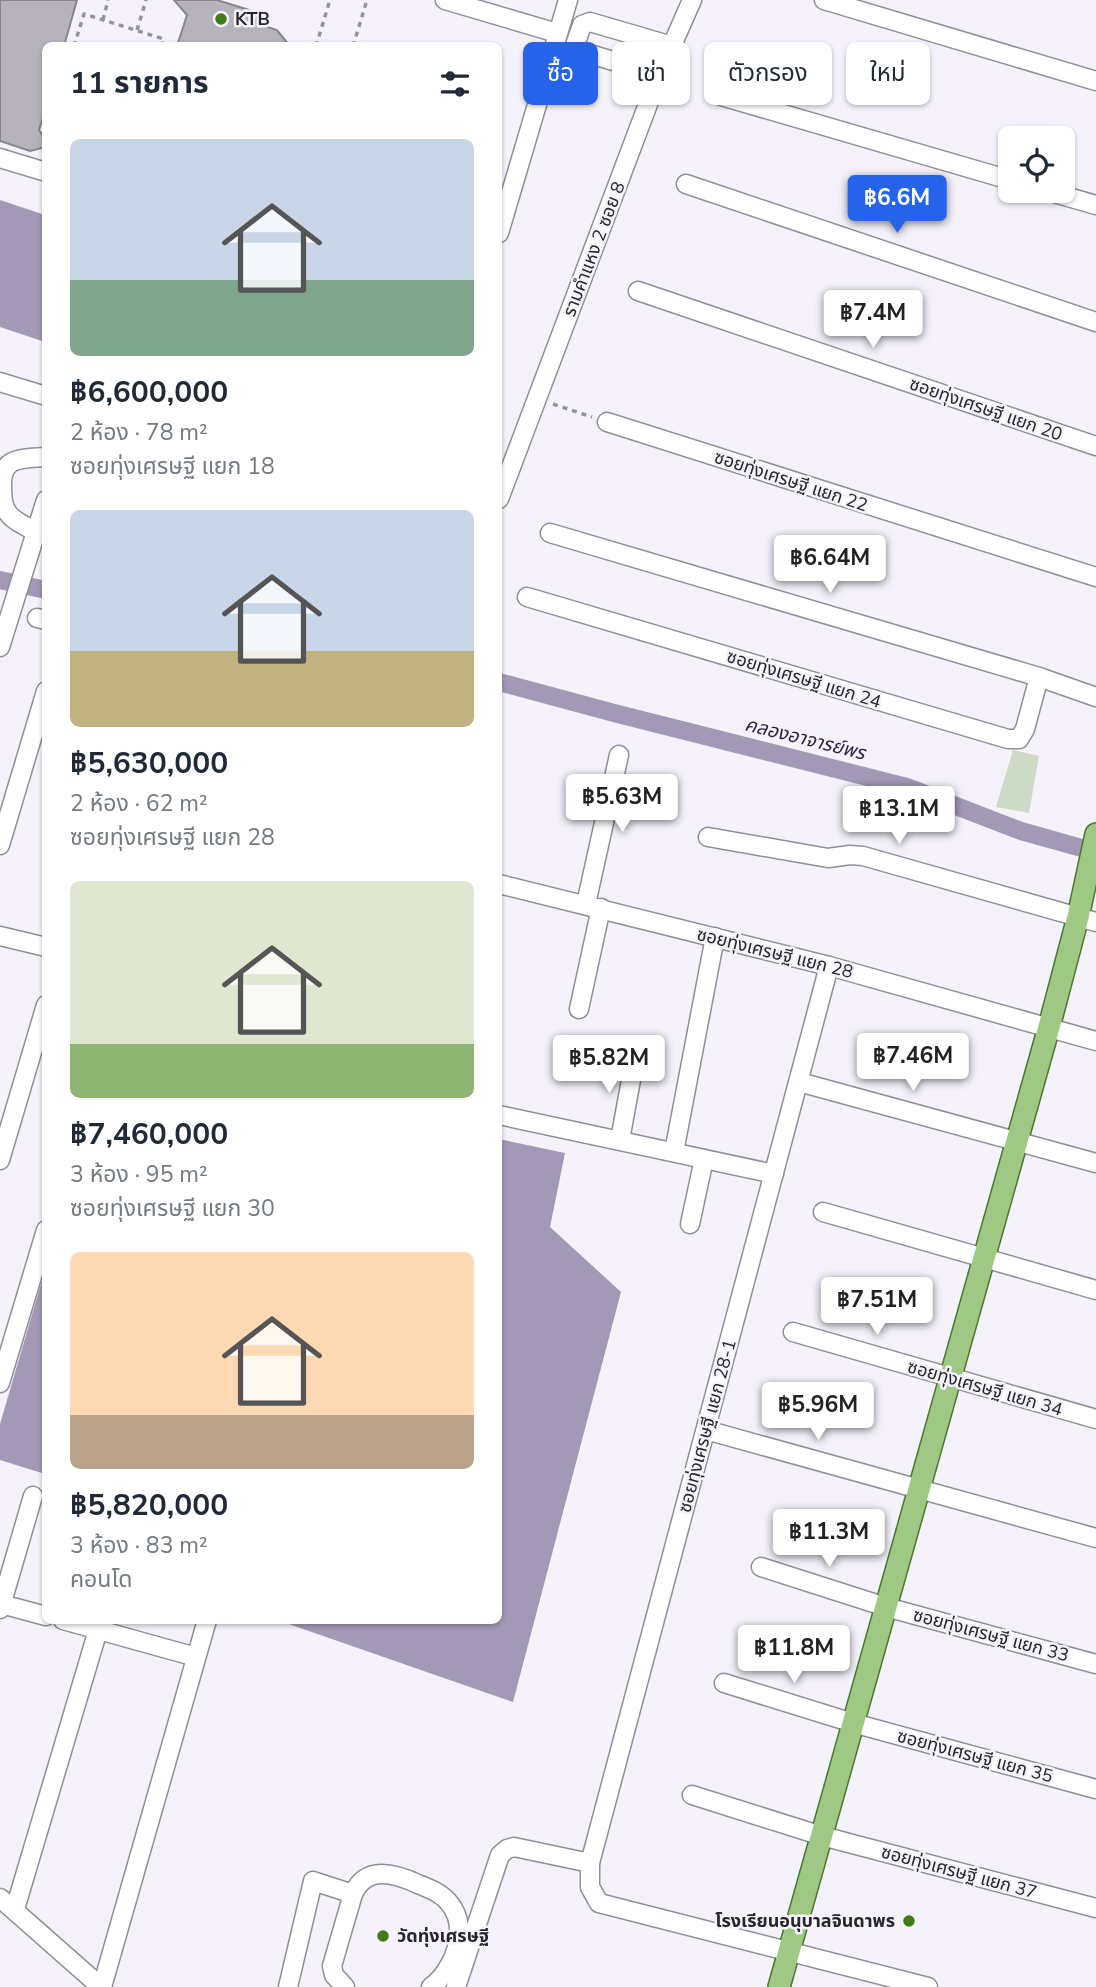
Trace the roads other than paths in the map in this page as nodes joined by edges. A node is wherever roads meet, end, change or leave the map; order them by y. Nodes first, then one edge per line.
1 (446, 0) edge
2 (568, 0) edge
3 (692, 0) edge
4 (824, 0) edge
5 (557, 33) junction
6 (656, 42) edge
7 (674, 42) edge
8 (612, 60) edge
9 (1096, 81) edge
10 (648, 105) edge
11 (752, 105) edge
12 (0, 158) edge
13 (42, 171) edge
14 (998, 177) edge
15 (686, 184) dead end
16 (1075, 199) edge
17 (1096, 205) edge
18 (502, 223) edge
19 (638, 291) dead end
20 (1096, 322) edge
21 (0, 382) edge
22 (42, 395) edge
23 (607, 422) road end
24 (1096, 446) edge
25 (42, 457) edge
26 (502, 491) edge
27 (42, 513) edge
28 (36, 532) junction
29 (550, 533) dead end
30 (1096, 577) edge
31 (527, 597) dead end
32 (0, 647) edge
33 (1039, 677) junction
34 (1096, 697) edge
35 (42, 704) edge
36 (620, 755) dead end
37 (708, 837) dead end
38 (0, 845) edge
39 (1092, 847) edge
40 (502, 885) edge
41 (593, 906) junction
42 (1087, 919) edge
43 (0, 936) edge
44 (715, 937) junction
45 (42, 946) edge
46 (830, 966) junction
47 (579, 1009) dead end
48 (42, 1018) edge
49 (1049, 1027) junction
50 (1096, 1041) edge
51 (635, 1058) dead end
52 (799, 1083) junction
53 (502, 1116) edge
54 (620, 1140) junction
55 (1017, 1140) junction
56 (674, 1152) junction
57 (704, 1159) junction
58 (0, 1160) edge
59 (1096, 1163) edge
60 (774, 1174) junction
61 (823, 1212) dead end
62 (690, 1224) dead end
63 (42, 1243) edge
64 (984, 1258) junction
65 (1096, 1290) edge
66 (793, 1332) dead end
67 (950, 1378) junction
68 (0, 1383) edge
69 (1096, 1419) edge
70 (706, 1430) junction
71 (919, 1490) junction
72 (33, 1496) dead end
73 (1096, 1538) edge
74 (761, 1567) dead end
75 (1, 1606) edge
76 (886, 1607) junction
77 (42, 1615) edge
78 (205, 1624) edge
79 (99, 1625) edge
80 (196, 1657) junction
81 (1096, 1664) edge
82 (724, 1684) dead end
83 (853, 1723) junction
84 (1096, 1788) edge
85 (692, 1795) dead end
86 (822, 1836) junction
87 (590, 1863) junction
88 (353, 1894) junction
89 (0, 1898) edge
90 (1096, 1908) edge
91 (15, 1909) junction
92 (790, 1950) junction
93 (102, 1987) edge
94 (288, 1987) edge
95 (345, 1987) edge
96 (431, 1987) edge
97 (456, 1987) edge
98 (779, 1987) edge
99 (928, 1987) edge

1 - 5 street
2 - 5 street
3 - 7 street, รามคำแหง 2 ซอย 8
4 - 9 street
5 - 18 street
6 - 8 street
10 - 26 street, รามคำแหง 2 ซอย 8
11 - 14 street
12 - 13 street
15 - 20 street
16 - 17 street
19 - 24 street, ซอยทุ่งเศรษฐี แยก 20
21 - 22 street
23 - 30 street, ซอยทุ่งเศรษฐี แยก 22
25 - 28 street
27 - 28 street
28 - 32 street
29 - 33 street
31 - 33 street, ซอยทุ่งเศรษฐี แยก 24
33 - 34 street
35 - 38 street
36 - 41 street
37 - 42 street
39 - 42 main road
40 - 41 street, ซอยทุ่งเศรษฐี แยก 28
41 - 44 street, ซอยทุ่งเศรษฐี แยก 28
41 - 47 street
42 - 49 main road
43 - 45 street
44 - 46 street, ซอยทุ่งเศรษฐี แยก 28
44 - 56 street
46 - 49 street, ซอยทุ่งเศรษฐี แยก 28
46 - 52 street, ซอยทุ่งเศรษฐี แยก 28-1
48 - 58 street
49 - 50 street, ซอยทุ่งเศรษฐี แยก 28
49 - 55 main road
51 - 54 street
52 - 55 street
52 - 60 street, ซอยทุ่งเศรษฐี แยก 28-1
53 - 54 street
54 - 56 street
55 - 59 street
55 - 64 main road
56 - 57 street
57 - 60 street
57 - 62 street
60 - 70 street, ซอยทุ่งเศรษฐี แยก 28-1
61 - 64 street
63 - 68 street
64 - 65 street
64 - 67 main road
66 - 67 street, ซอยทุ่งเศรษฐี แยก 34
67 - 69 street, ซอยทุ่งเศรษฐี แยก 34
67 - 71 main road
70 - 71 street
70 - 87 street, ซอยทุ่งเศรษฐี แยก 28-1
71 - 73 street
71 - 76 main road
72 - 75 street
74 - 76 street, ซอยทุ่งเศรษฐี แยก 33
75 - 77 street
76 - 81 street, ซอยทุ่งเศรษฐี แยก 33
76 - 83 main road
78 - 80 street
79 - 80 street
79 - 91 street
80 - 93 street
82 - 83 street, ซอยทุ่งเศรษฐี แยก 35
83 - 84 street, ซอยทุ่งเศรษฐี แยก 35
83 - 86 main road
85 - 86 street, ซอยทุ่งเศรษฐี แยก 37
86 - 90 street, ซอยทุ่งเศรษฐี แยก 37
86 - 92 main road
87 - 92 street, ซอยทุ่งเศรษฐี แยก 28-1
87 - 97 street
88 - 94 street
88 - 95 street
88 - 96 street
89 - 91 street
91 - 93 street
92 - 98 main road
92 - 99 street

